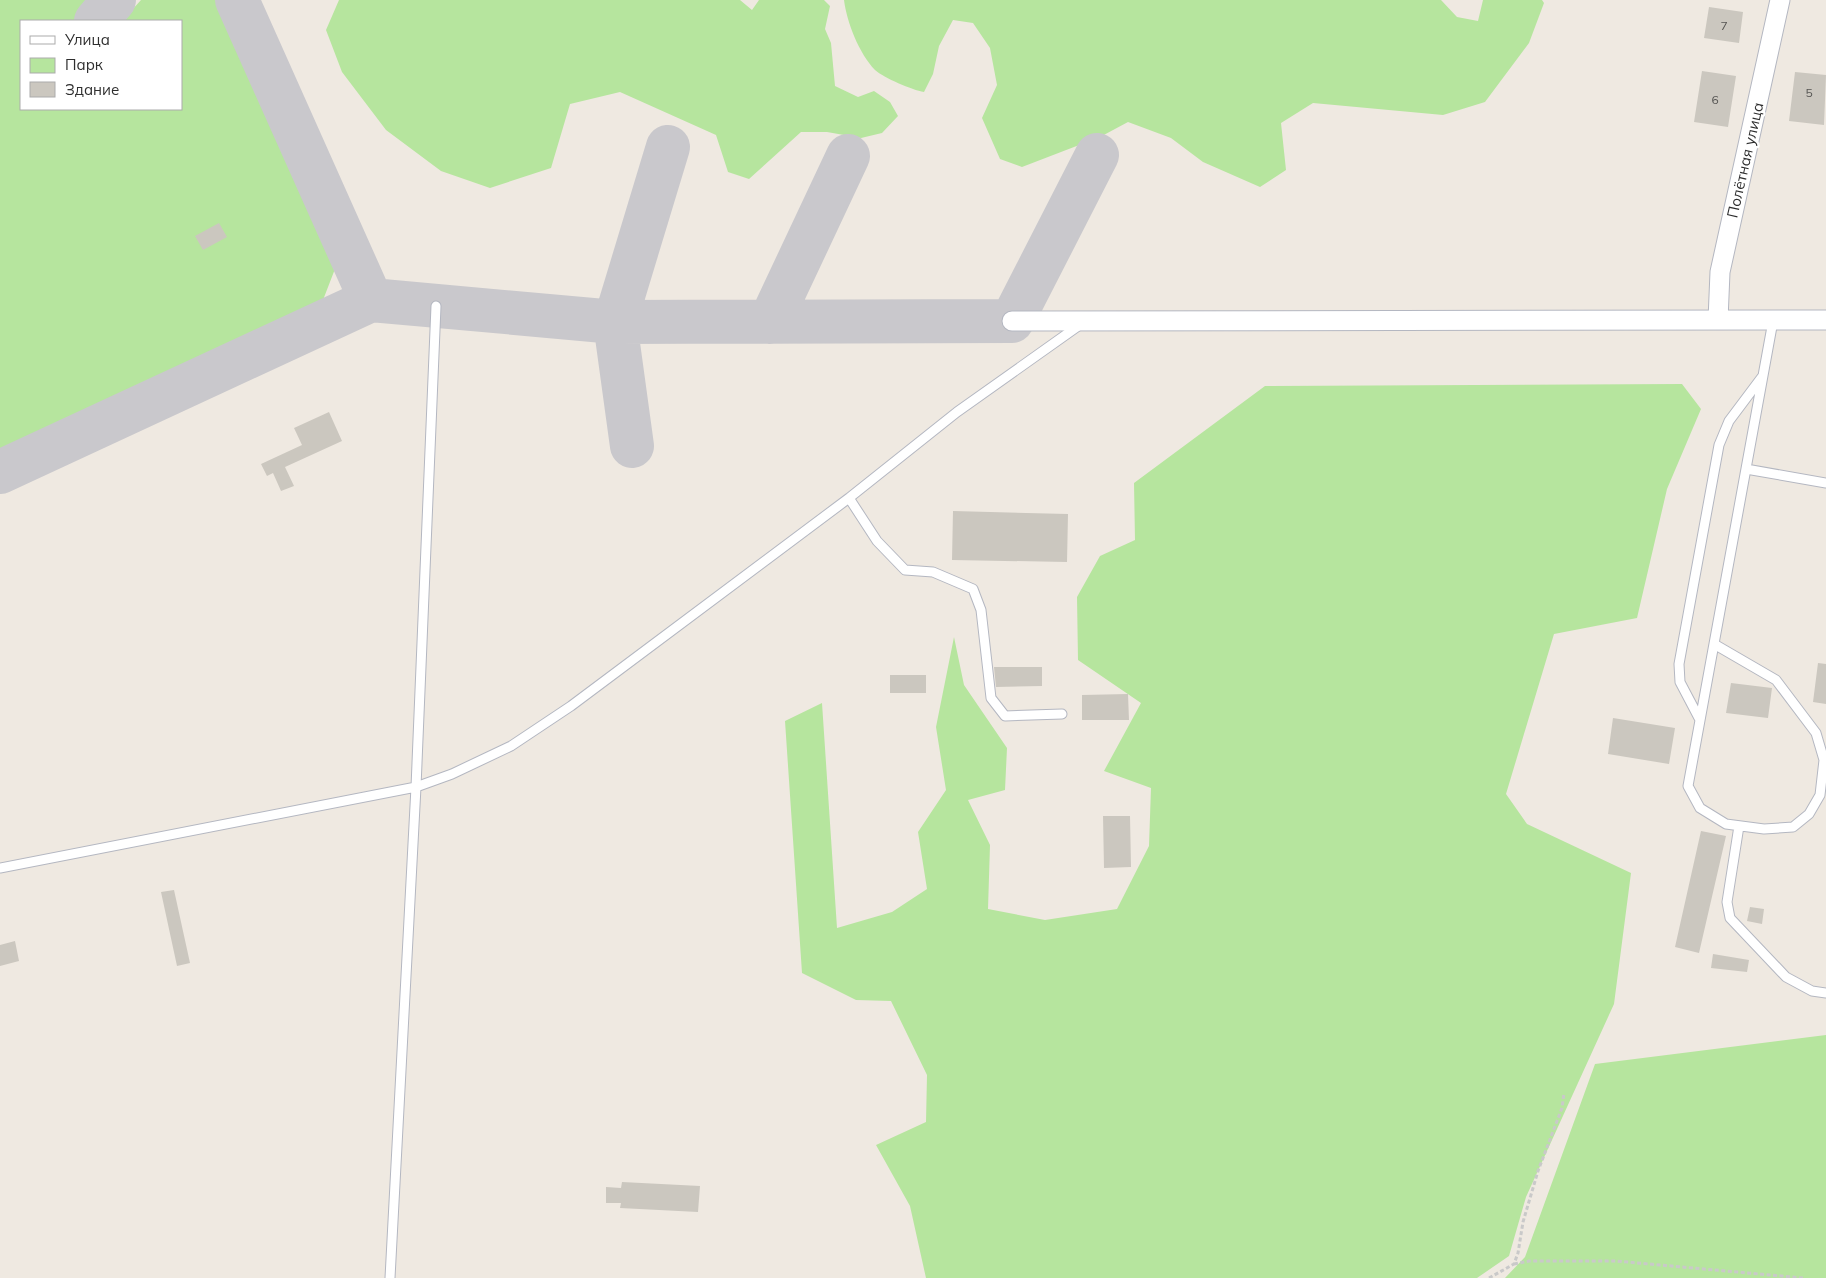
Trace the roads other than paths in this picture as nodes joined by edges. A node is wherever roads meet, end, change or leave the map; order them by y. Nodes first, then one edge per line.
1 (1780, 0) edge
2 (436, 306) dead end
3 (1718, 320) junction
4 (1826, 320) edge
5 (1085, 321) junction
6 (1773, 321) junction
7 (1012, 322) dead end
8 (1763, 376) junction
9 (1746, 469) junction
10 (1826, 482) edge
11 (849, 498) junction
12 (1714, 644) junction
13 (1062, 714) dead end
14 (1700, 720) junction
15 (416, 787) junction
16 (1739, 826) junction
17 (0, 868) edge
18 (1826, 992) edge
19 (390, 1278) edge

1 - 3 street, Полётная улица
2 - 15 lane
3 - 5 street
3 - 6 street
4 - 6 street
5 - 7 street
5 - 11 lane
6 - 8 lane
8 - 9 lane
8 - 14 lane
9 - 10 lane
9 - 12 lane
11 - 13 lane
11 - 15 lane
12 - 14 lane
12 - 16 lane
14 - 16 lane
15 - 17 lane
15 - 19 lane
16 - 18 lane

